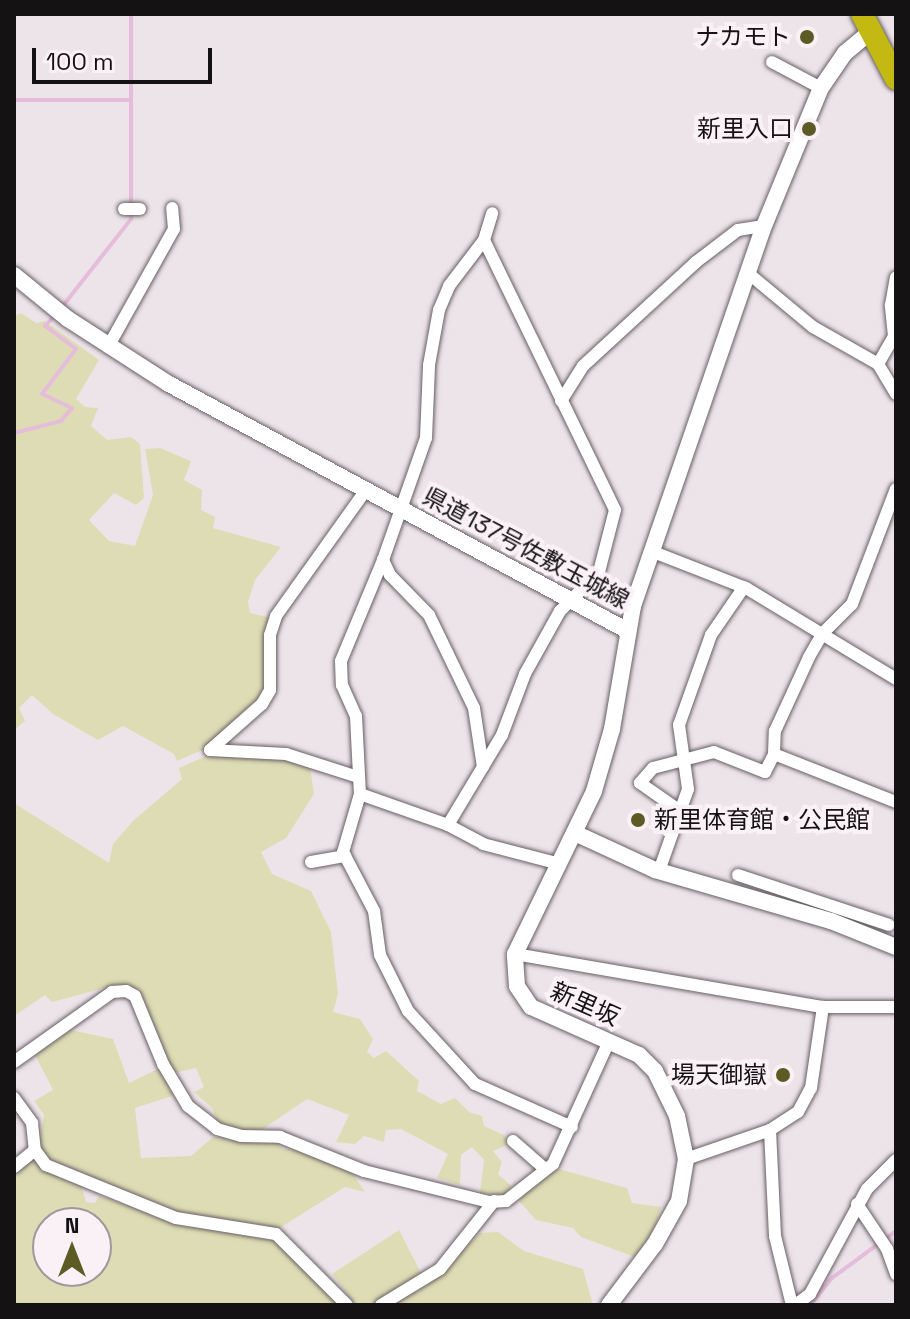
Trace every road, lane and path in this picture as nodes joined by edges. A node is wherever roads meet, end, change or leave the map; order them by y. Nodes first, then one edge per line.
1 (865, 24) edge
2 (772, 62) dead end
3 (896, 79) edge
4 (821, 88) junction
5 (172, 208) dead end
6 (124, 209) dead end
7 (140, 209) dead end
8 (492, 213) dead end
9 (764, 226) junction
10 (484, 240) junction
11 (748, 273) junction
12 (14, 275) edge
13 (896, 277) edge
14 (108, 347) junction
15 (878, 364) junction
16 (896, 394) edge
17 (561, 401) junction
18 (896, 489) edge
19 (366, 490) junction
20 (404, 510) junction
21 (651, 551) junction
22 (383, 560) junction
23 (744, 587) junction
24 (569, 599) junction
25 (626, 630) junction
26 (823, 633) junction
27 (896, 679) edge
28 (774, 754) junction
29 (684, 761) junction
30 (483, 767) junction
31 (358, 777) junction
32 (360, 794) junction
33 (896, 802) edge
34 (680, 811) junction
35 (448, 825) junction
36 (575, 833) junction
37 (345, 856) junction
38 (311, 862) dead end
39 (560, 864) junction
40 (659, 871) junction
41 (738, 875) dead end
42 (775, 886) junction
43 (780, 906) junction
44 (889, 925) dead end
45 (896, 947) edge
46 (515, 954) junction
47 (823, 1007) junction
48 (896, 1007) edge
49 (609, 1041) junction
50 (14, 1062) edge
51 (14, 1098) edge
52 (572, 1127) junction
53 (770, 1130) junction
54 (513, 1141) dead end
55 (35, 1150) junction
56 (686, 1159) junction
57 (896, 1160) edge
58 (14, 1167) edge
59 (545, 1169) junction
60 (494, 1201) junction
61 (857, 1204) junction
62 (896, 1274) edge
63 (347, 1305) edge
64 (381, 1305) edge
65 (609, 1305) edge
66 (794, 1305) edge

1 - 3 highway
1 - 4 main road, 県道137号佐敷玉城線
2 - 4 street
4 - 9 main road, 県道137号佐敷玉城線
5 - 14 street
6 - 7 street
8 - 10 street
9 - 11 main road, 県道137号佐敷玉城線
9 - 17 street
10 - 17 street
10 - 20 street
11 - 15 street
11 - 21 main road, 県道137号佐敷玉城線
12 - 14 main road, 県道137号佐敷玉城線
13 - 15 street
14 - 19 main road, 県道137号佐敷玉城線
15 - 16 street
17 - 24 street
18 - 26 street
19 - 20 main road, 県道137号佐敷玉城線
19 - 31 street
20 - 22 street
20 - 24 main road, 県道137号佐敷玉城線
21 - 23 street
21 - 25 main road, 県道137号佐敷玉城線
22 - 30 street
22 - 31 street
23 - 26 street
23 - 29 street
24 - 25 main road, 県道137号佐敷玉城線
24 - 30 street
25 - 36 main road
26 - 27 street
26 - 28 street
28 - 29 street
28 - 33 street
29 - 34 street
29 - 34 street
30 - 35 street
31 - 32 street
32 - 35 street
32 - 37 street
34 - 40 street
35 - 39 street
36 - 39 main road
36 - 40 main road
37 - 38 street
37 - 52 street
39 - 46 main road
40 - 43 main road
41 - 42 street
42 - 43 street
42 - 44 street
43 - 45 main road
46 - 47 street
46 - 49 main road, 新里坂
47 - 48 street
47 - 53 street
49 - 52 street
49 - 56 main road, 新里坂
50 - 60 street
51 - 55 street
52 - 59 street
53 - 56 street
53 - 66 street
54 - 59 street
55 - 58 street
55 - 63 street
56 - 65 main road, 新里坂
57 - 61 street
59 - 60 street
60 - 64 street
61 - 62 street
61 - 66 street

